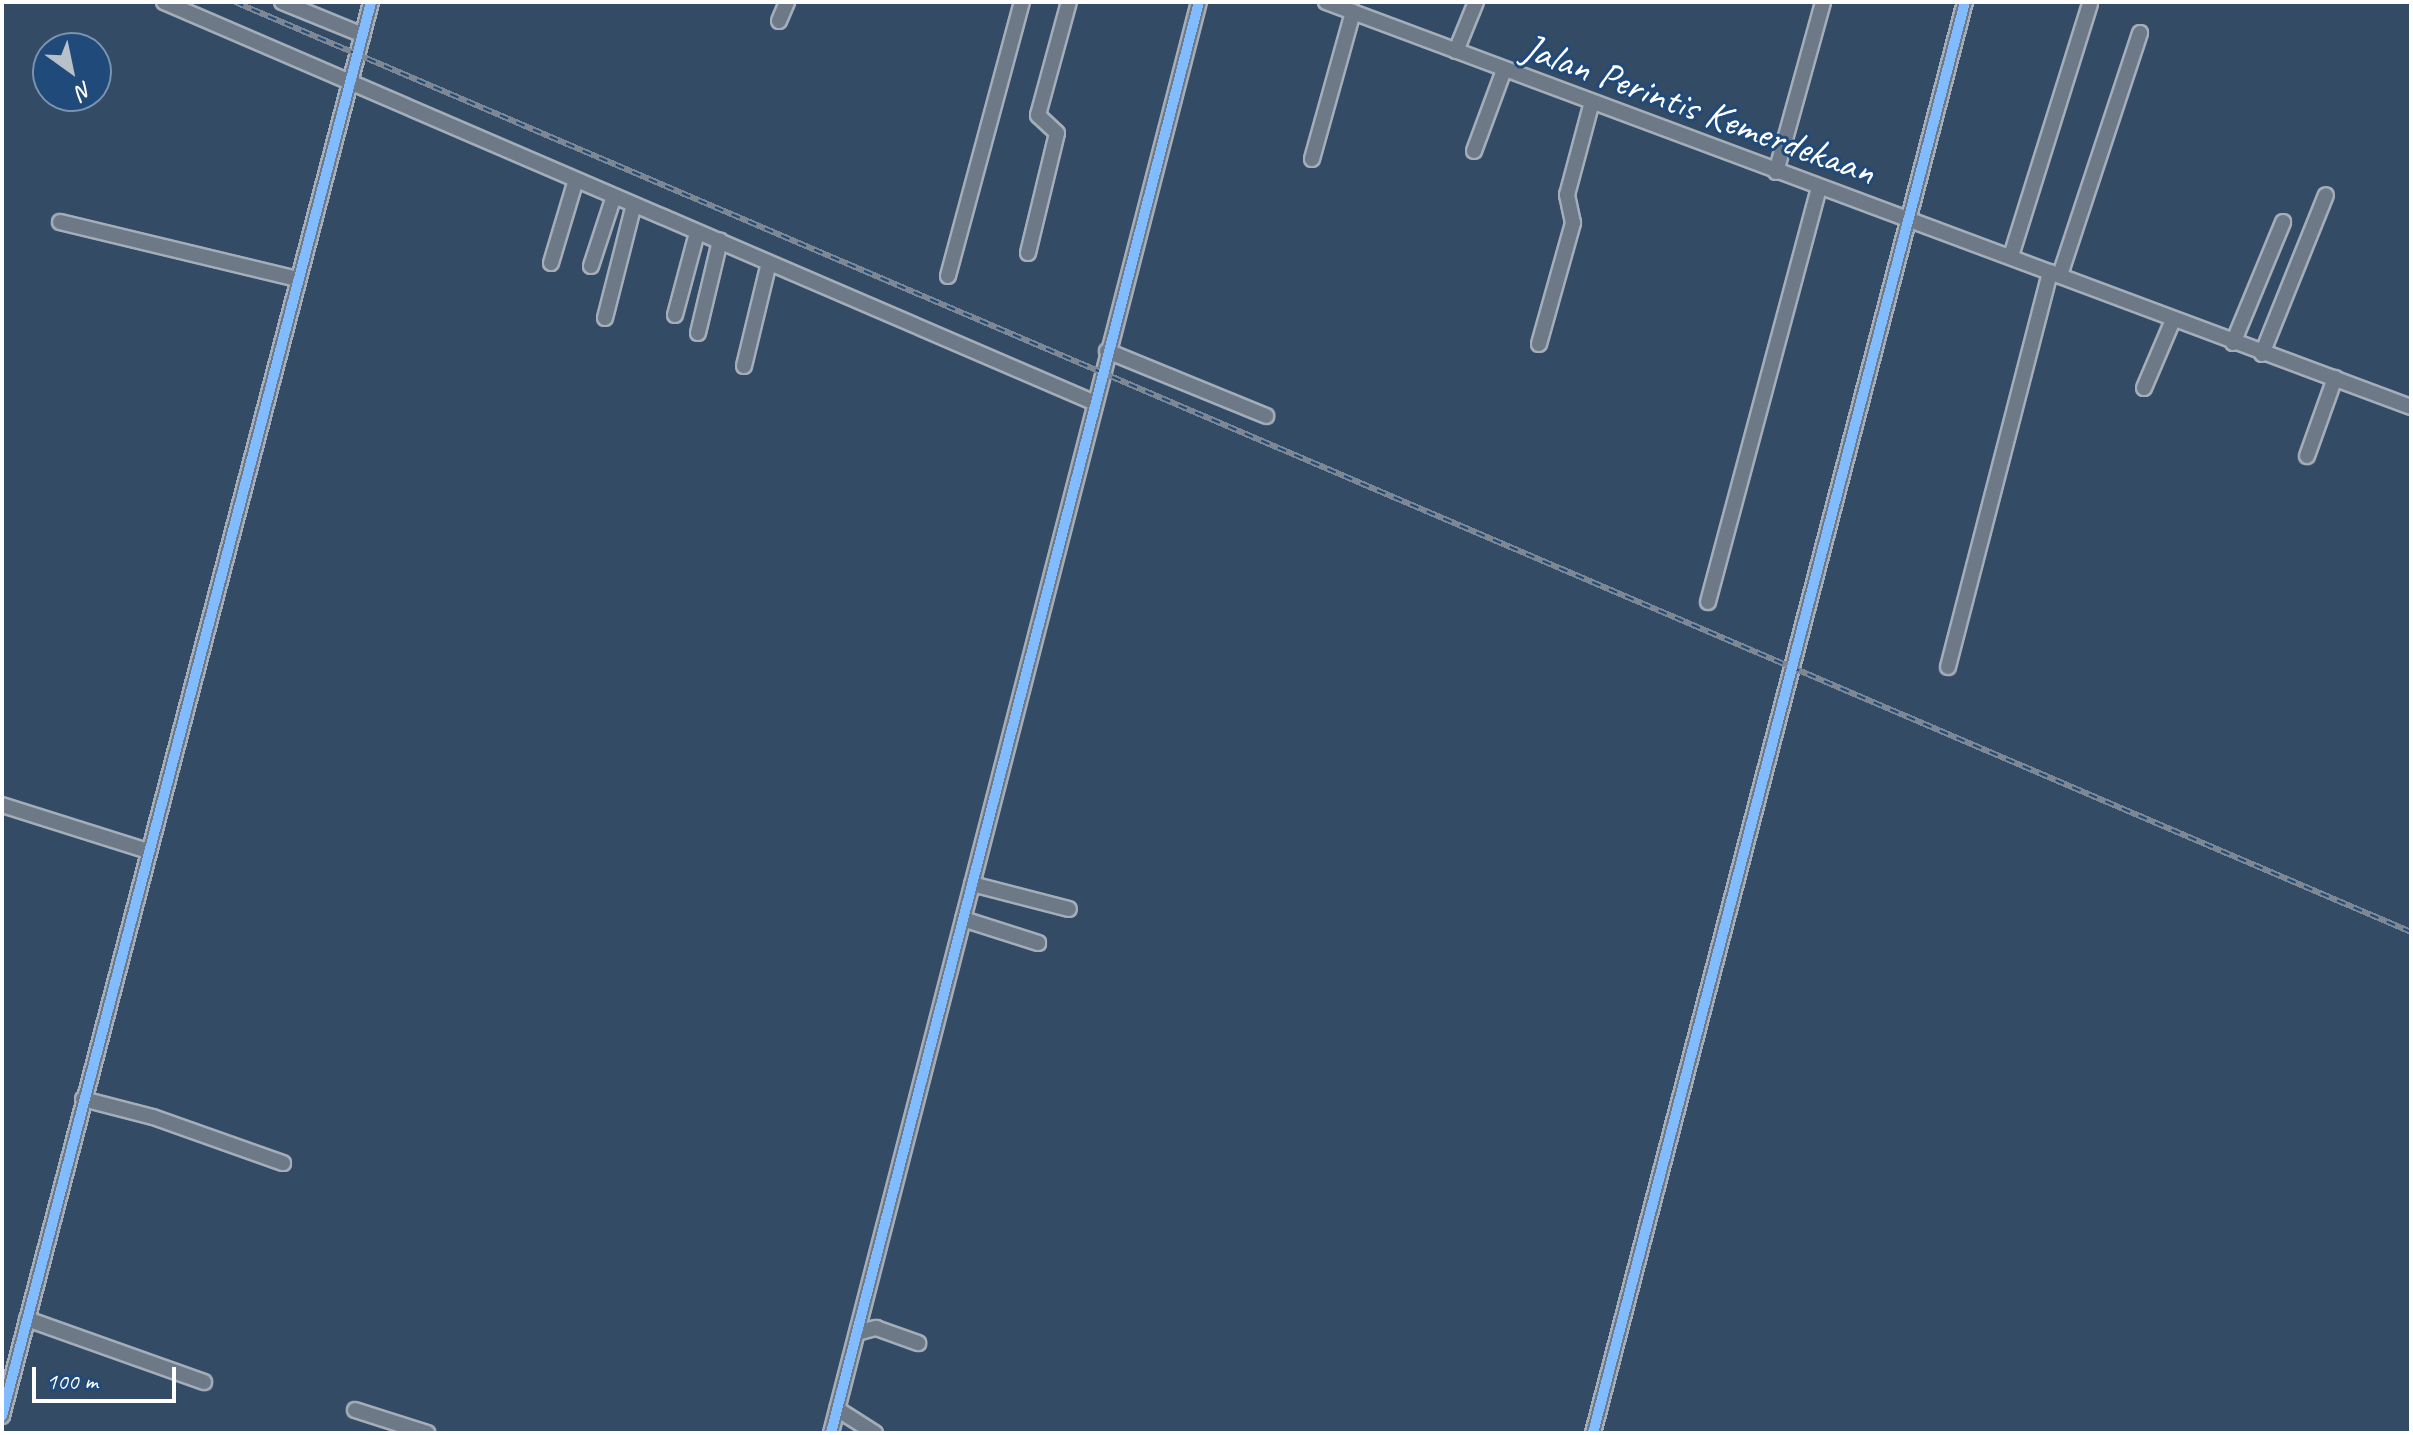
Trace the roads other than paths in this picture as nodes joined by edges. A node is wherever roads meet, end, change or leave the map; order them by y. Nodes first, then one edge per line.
1 (164, 2) edge
2 (282, 2) edge
3 (371, 2) edge
4 (787, 2) edge
5 (1022, 2) edge
6 (1069, 2) edge
7 (1199, 2) edge
8 (1326, 2) edge
9 (1476, 2) edge
10 (1823, 2) edge
11 (1965, 2) edge
12 (2090, 4) dead end
13 (1353, 12) junction
14 (779, 21) dead end
15 (2140, 33) dead end
16 (363, 35) junction
17 (1456, 51) junction
18 (1504, 70) junction
19 (347, 84) junction
20 (1592, 102) junction
21 (1474, 151) dead end
22 (1312, 159) dead end
23 (1776, 172) junction
24 (575, 183) junction
25 (1819, 189) junction
26 (2326, 195) dead end
27 (613, 199) junction
28 (633, 208) junction
29 (1909, 221) junction
30 (60, 222) dead end
31 (2283, 222) dead end
32 (697, 233) junction
33 (720, 241) junction
34 (1028, 253) dead end
35 (2011, 256) junction
36 (551, 263) dead end
37 (769, 263) junction
38 (591, 266) dead end
39 (2055, 273) junction
40 (948, 276) dead end
41 (297, 279) junction
42 (675, 315) dead end
43 (605, 318) dead end
44 (2173, 320) junction
45 (698, 333) dead end
46 (2233, 343) junction
47 (1539, 344) dead end
48 (1107, 351) junction
49 (2262, 354) junction
50 (744, 366) dead end
51 (2335, 378) junction
52 (2144, 388) dead end
53 (1093, 402) junction
54 (2411, 407) edge
55 (1266, 416) dead end
56 (2307, 456) dead end
57 (1708, 602) dead end
58 (1948, 667) dead end
59 (2, 805) edge
60 (148, 851) junction
61 (972, 884) junction
62 (1069, 909) dead end
63 (963, 919) junction
64 (1038, 943) dead end
65 (83, 1099) junction
66 (283, 1163) dead end
67 (27, 1319) junction
68 (857, 1333) junction
69 (918, 1343) dead end
70 (204, 1382) dead end
71 (837, 1409) junction
72 (355, 1410) dead end
73 (2, 1416) edge
74 (427, 1433) edge
75 (831, 1433) edge
76 (875, 1433) edge
77 (1593, 1433) edge

1 - 19 street
2 - 16 street
3 - 16 street
4 - 14 street
5 - 40 street
6 - 34 street
7 - 48 street
8 - 13 street, Jalan Perintis Kemerdekaan
9 - 17 street
10 - 23 street
11 - 29 street
12 - 35 street
13 - 17 street, Jalan Perintis Kemerdekaan
13 - 22 street
15 - 39 street
16 - 19 street
17 - 18 street, Jalan Perintis Kemerdekaan
18 - 20 street, Jalan Perintis Kemerdekaan
18 - 21 street
19 - 24 street
19 - 41 street
20 - 23 street, Jalan Perintis Kemerdekaan
20 - 47 street
23 - 25 street, Jalan Perintis Kemerdekaan
24 - 27 street
24 - 36 street
25 - 29 street, Jalan Perintis Kemerdekaan
25 - 57 street
26 - 49 street
27 - 28 street
27 - 38 street
28 - 32 street
28 - 43 street
29 - 35 street, Jalan Perintis Kemerdekaan
29 - 77 street
30 - 41 street
31 - 46 street
32 - 33 street
32 - 42 street
33 - 37 street
33 - 45 street
35 - 39 street, Jalan Perintis Kemerdekaan
37 - 50 street
37 - 53 street
39 - 44 street, Jalan Perintis Kemerdekaan
39 - 58 street
41 - 60 street
44 - 46 street, Jalan Perintis Kemerdekaan
44 - 52 street
46 - 49 street, Jalan Perintis Kemerdekaan
48 - 53 street
48 - 55 street
49 - 51 street, Jalan Perintis Kemerdekaan
51 - 54 street, Jalan Perintis Kemerdekaan
51 - 56 street
53 - 61 street
59 - 60 street
60 - 65 street
61 - 62 street
61 - 63 street
63 - 64 street
63 - 68 street
65 - 66 street
65 - 67 street
67 - 70 street
67 - 73 street
68 - 69 street
68 - 71 street
71 - 75 street
71 - 76 street
72 - 74 street

